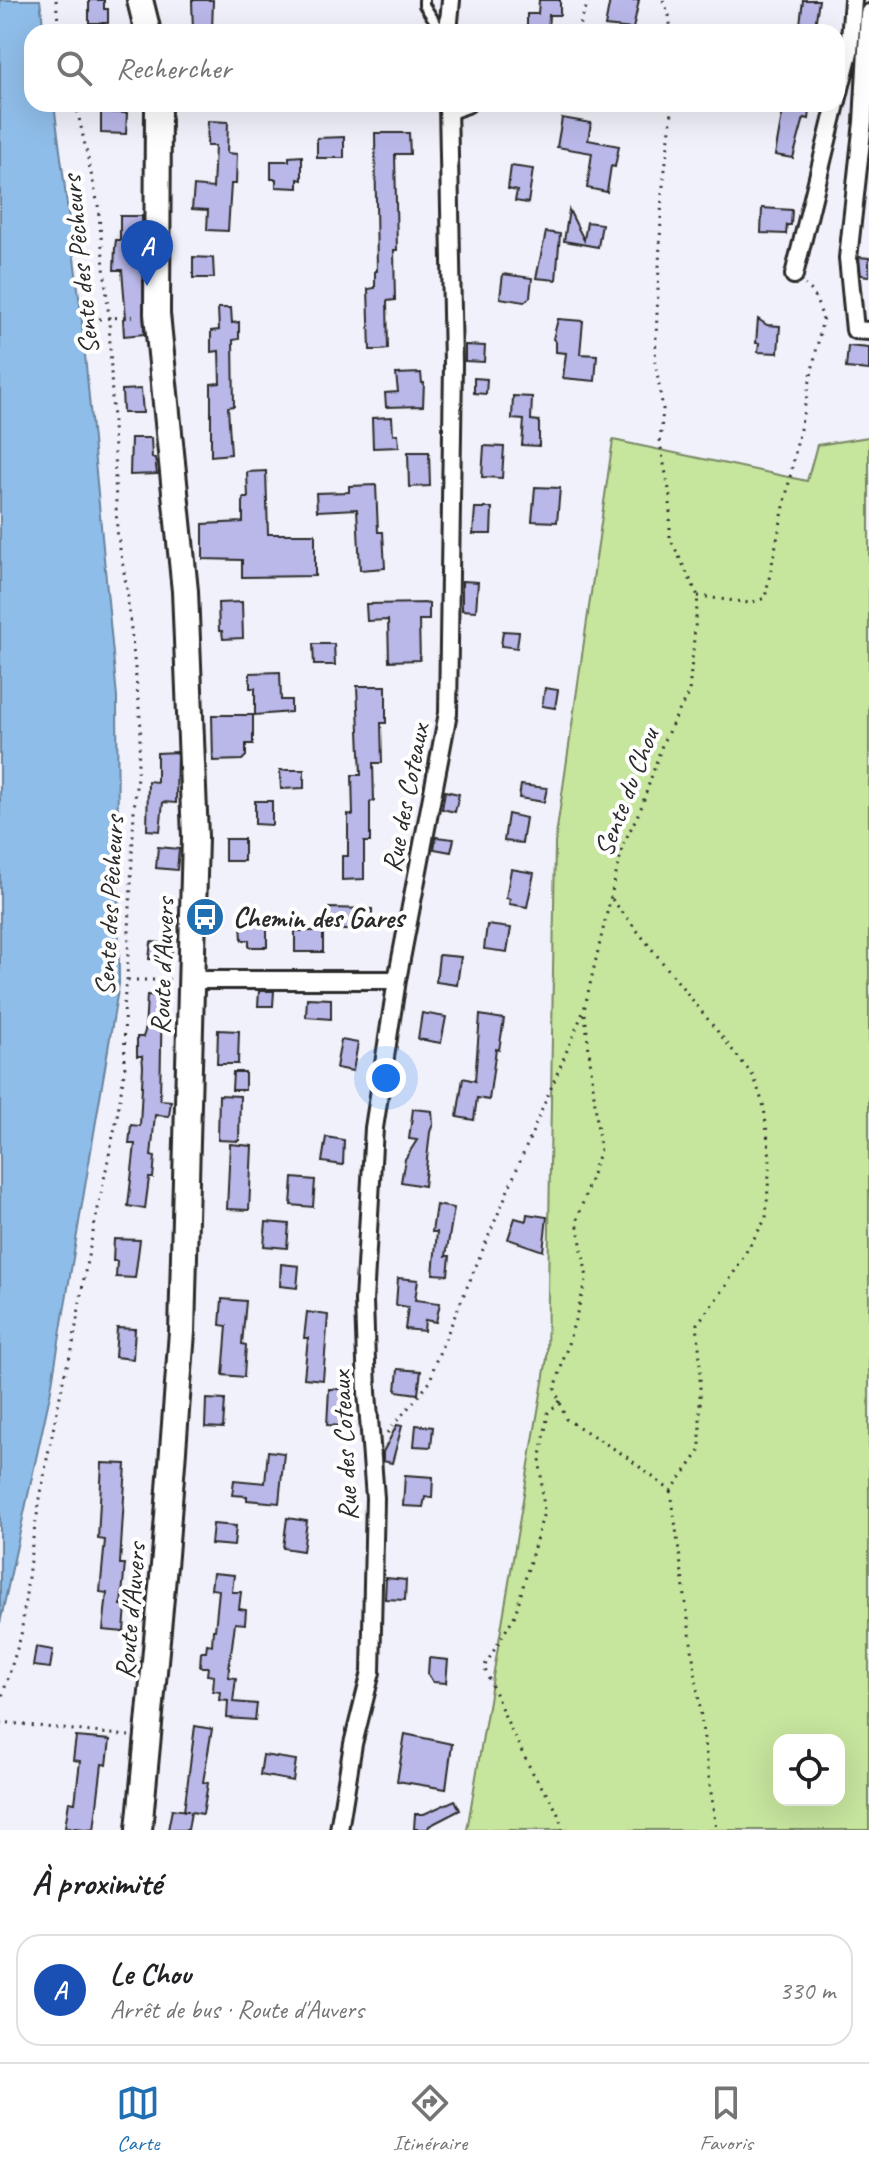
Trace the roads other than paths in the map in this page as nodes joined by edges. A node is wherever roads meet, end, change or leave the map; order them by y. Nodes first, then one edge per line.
1 (140, 0) edge
2 (424, 0) edge
3 (451, 0) edge
4 (853, 0) edge
5 (869, 13) edge
6 (146, 24) edge
7 (437, 24) edge
8 (449, 24) edge
9 (845, 69) edge
10 (867, 87) edge
11 (158, 112) edge
12 (448, 112) edge
13 (835, 112) edge
14 (863, 168) edge
15 (794, 275) road end
16 (869, 331) edge
17 (192, 980) junction
18 (397, 980) junction
19 (139, 1830) edge
20 (339, 1830) edge

1 - 6 main road
2 - 7 lane
3 - 8 street
4 - 9 street
5 - 10 street
10 - 14 street
11 - 17 main road, Route d'Auvers
12 - 18 street, Rue des Coteaux
13 - 15 street
14 - 16 street
17 - 18 street
17 - 19 main road, Route d'Auvers
18 - 20 street, Rue des Coteaux

